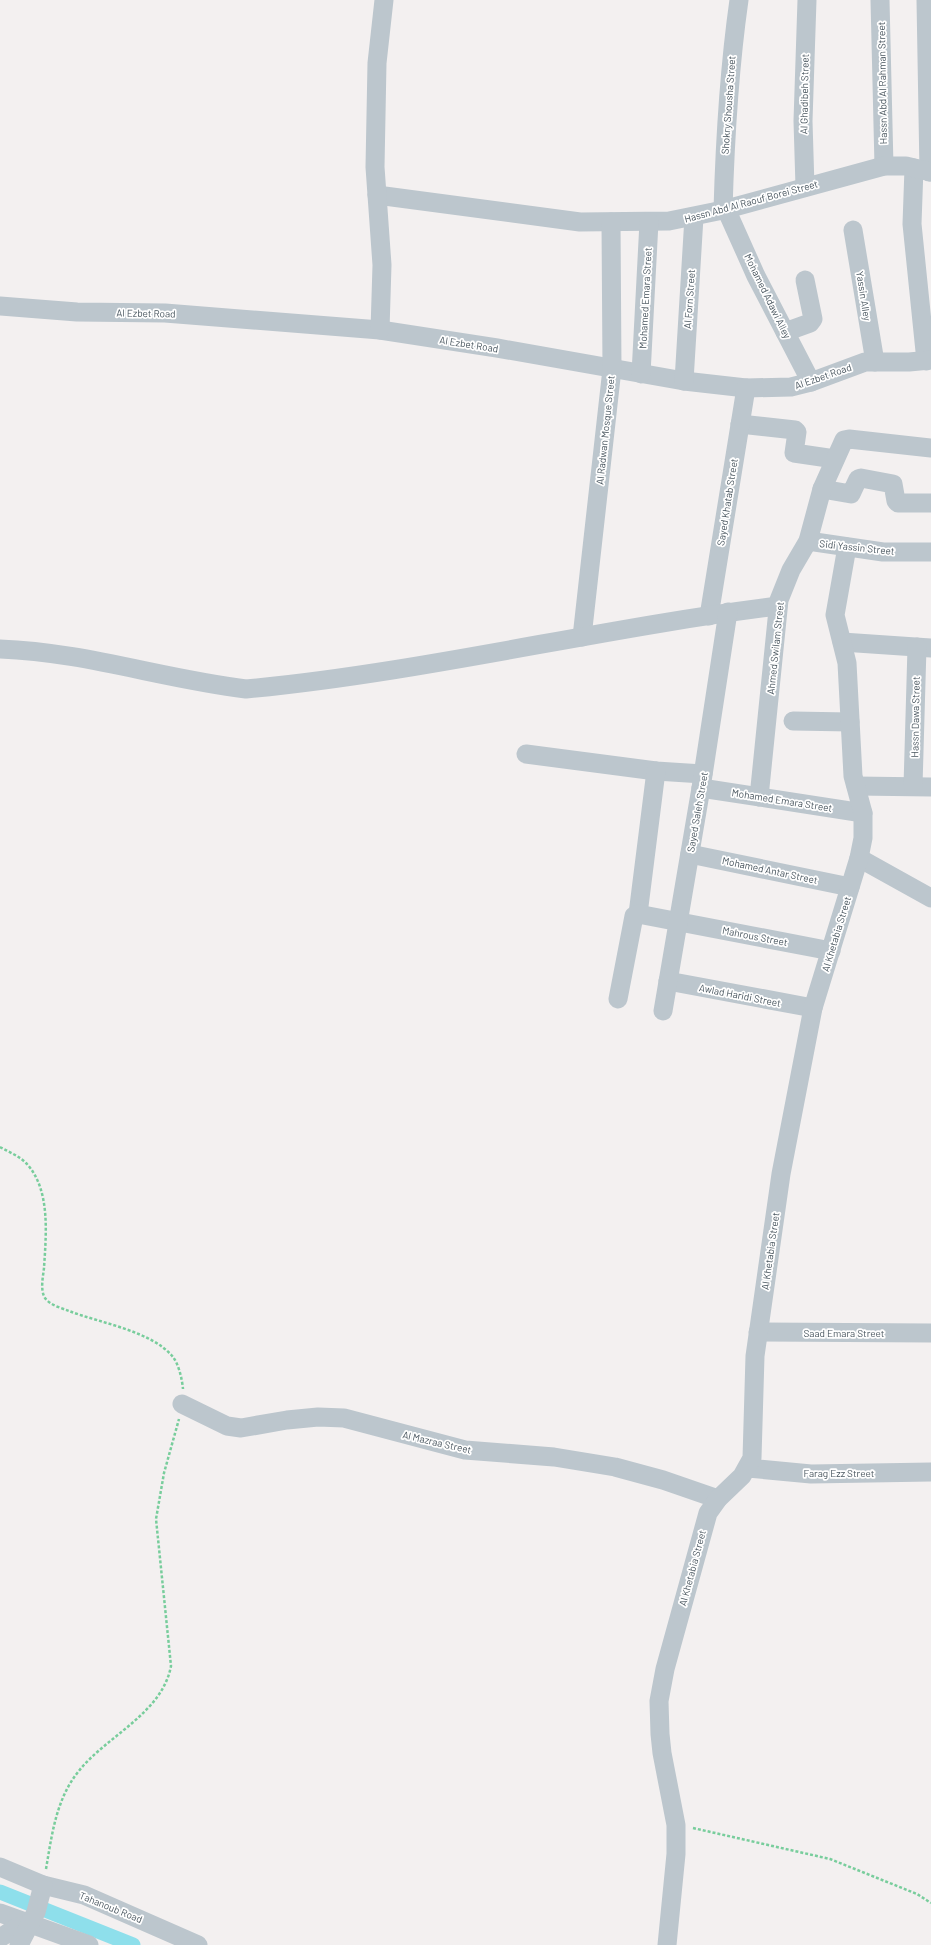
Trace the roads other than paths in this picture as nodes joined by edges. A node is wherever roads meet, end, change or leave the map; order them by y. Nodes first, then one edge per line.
1 (384, 0) edge
2 (739, 0) edge
3 (807, 0) edge
4 (880, 0) edge
5 (926, 0) edge
6 (884, 166) junction
7 (925, 171) edge
8 (805, 187) junction
9 (377, 195) junction
10 (724, 210) junction
11 (694, 217) junction
12 (611, 222) junction
13 (649, 222) junction
14 (853, 230) dead end
15 (805, 280) dead end
16 (0, 306) edge
17 (380, 330) junction
18 (785, 332) junction
19 (928, 360) edge
20 (875, 362) junction
21 (612, 369) junction
22 (641, 374) junction
23 (684, 381) junction
24 (811, 382) junction
25 (746, 388) junction
26 (740, 424) junction
27 (931, 448) edge
28 (835, 459) junction
29 (822, 489) junction
30 (931, 503) edge
31 (808, 541) junction
32 (847, 547) junction
33 (931, 552) edge
34 (778, 606) junction
35 (728, 612) junction
36 (709, 616) junction
37 (582, 637) junction
38 (842, 642) junction
39 (924, 648) edge
40 (0, 649) edge
41 (793, 721) dead end
42 (850, 722) junction
43 (526, 754) dead end
44 (656, 771) junction
45 (702, 781) junction
46 (856, 786) junction
47 (922, 786) edge
48 (759, 797) junction
49 (863, 813) junction
50 (690, 854) junction
51 (859, 858) junction
52 (850, 887) junction
53 (931, 898) edge
54 (638, 914) junction
55 (678, 921) junction
56 (831, 951) junction
57 (668, 981) junction
58 (618, 999) dead end
59 (813, 1008) junction
60 (663, 1011) dead end
61 (758, 1332) junction
62 (931, 1333) edge
63 (182, 1404) road end
64 (748, 1468) junction
65 (931, 1472) edge
66 (718, 1499) junction
67 (0, 1867) edge
68 (37, 1905) junction
69 (0, 1913) edge
70 (0, 1938) edge
71 (19, 1945) edge
72 (89, 1945) edge
73 (198, 1945) edge
74 (667, 1945) edge

1 - 9 street
2 - 10 street, Shokry Shousha Street
3 - 8 street, Al Ghadibeh Street
4 - 6 street, Hassn Abd Al Rahman Street
5 - 7 street
6 - 7 street, Hassn Abd Al Raouf Borei Street
6 - 8 street, Hassn Abd Al Raouf Borei Street
7 - 19 street
8 - 10 street, Hassn Abd Al Raouf Borei Street
9 - 12 street, Hassn Abd Al Raouf Borei Street
9 - 17 street
10 - 11 street, Hassn Abd Al Raouf Borei Street
10 - 18 street, Mohamed Adawi Alley
11 - 13 street, Hassn Abd Al Raouf Borei Street
11 - 23 street, Al Forn Street
12 - 13 street, Hassn Abd Al Raouf Borei Street
12 - 21 street, Al Radwan Mosque Street
13 - 22 street, Mohamed Emara Street
14 - 20 street, Yassin Alley
15 - 18 street
16 - 17 street, Al Ezbet Road
17 - 21 street, Al Ezbet Road
18 - 24 street, Mohamed Adawi Alley
19 - 20 street, Al Ezbet Road
20 - 24 street, Al Ezbet Road
21 - 22 street, Al Ezbet Road
21 - 37 street, Al Radwan Mosque Street
22 - 23 street, Al Ezbet Road
23 - 25 street, Al Ezbet Road
24 - 25 street, Al Ezbet Road
25 - 26 street, Sayed Khatab Street
26 - 28 street
26 - 36 street, Sayed Khatab Street
27 - 28 street, Ahmed Swilam Street
28 - 29 street, Ahmed Swilam Street
29 - 30 street
29 - 31 street, Ahmed Swilam Street
31 - 32 street, Sidi Yassin Street
31 - 34 street, Ahmed Swilam Street
32 - 33 street, Sidi Yassin Street
32 - 38 street, Al Khetabia Street
34 - 35 street
34 - 48 street, Ahmed Swilam Street
35 - 36 street
35 - 45 street, Sayed Saleh Street
36 - 37 street
37 - 40 street
38 - 39 street
38 - 42 street, Al Khetabia Street
39 - 47 street, Hassn Dawa Street
41 - 42 street
42 - 46 street, Al Khetabia Street
43 - 44 street, Mohamed Emara Street
44 - 45 street, Mohamed Emara Street
44 - 54 street
45 - 48 street, Mohamed Emara Street
45 - 50 street, Sayed Saleh Street
46 - 47 street
46 - 49 street, Al Khetabia Street
48 - 49 street, Mohamed Emara Street
49 - 51 street, Al Khetabia Street
50 - 52 street, Mohamed Antar Street
50 - 55 street, Sayed Saleh Street
51 - 52 street, Al Khetabia Street
51 - 53 street
52 - 56 street, Al Khetabia Street
54 - 55 street, Mahrous Street
54 - 58 street
55 - 56 street, Mahrous Street
55 - 57 street, Sayed Saleh Street
56 - 59 street, Al Khetabia Street
57 - 59 street, Awlad Haridi Street
57 - 60 street, Sayed Saleh Street
59 - 61 street, Al Khetabia Street
61 - 62 street, Saad Emara Street
61 - 64 street, Al Khetabia Street
63 - 66 street, Al Mazraa Street
64 - 65 street, Farag Ezz Street
64 - 66 street, Al Khetabia Street
66 - 74 street, Al Khetabia Street
67 - 68 street, Tahanoub Road
68 - 69 street, Tahanoub Road
68 - 70 street
68 - 71 street
68 - 72 street, Tahanoub Road
68 - 73 street, Tahanoub Road

